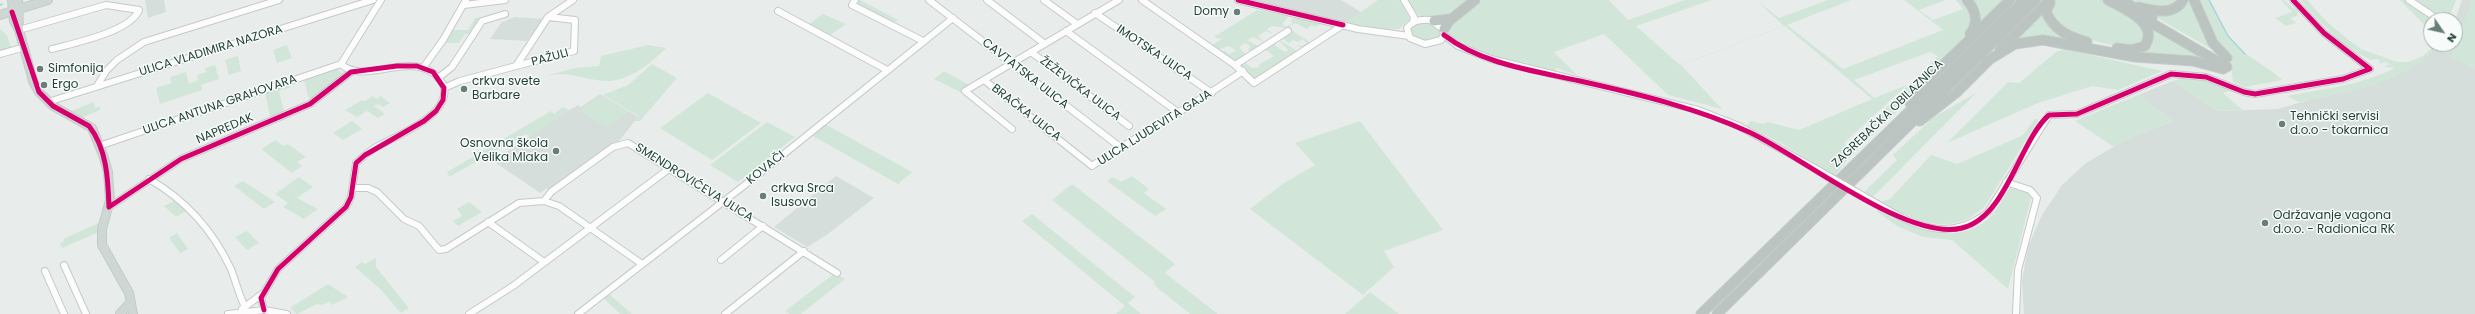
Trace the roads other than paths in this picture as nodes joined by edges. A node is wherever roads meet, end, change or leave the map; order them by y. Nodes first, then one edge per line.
1 (34, 0) edge
2 (48, 0) edge
3 (279, 0) edge
4 (374, 0) edge
5 (381, 0) edge
6 (505, 0) edge
7 (573, 0) edge
8 (855, 0) edge
9 (929, 0) edge
10 (987, 0) edge
11 (1044, 0) edge
12 (1142, 0) edge
13 (1238, 0) edge
14 (1404, 0) edge
15 (1475, 0) edge
16 (1967, 0) edge
17 (2010, 0) edge
18 (2024, 0) edge
19 (2036, 0) edge
20 (2051, 0) edge
21 (2108, 0) edge
22 (2112, 0) edge
23 (2121, 0) edge
24 (2125, 0) edge
25 (2183, 0) edge
26 (2194, 0) edge
27 (2292, 0) edge
28 (2409, 0) edge
29 (1114, 1) edge
30 (465, 3) edge
31 (15, 5) edge
32 (1411, 10) junction
33 (0, 11) edge
34 (778, 11) dead end
35 (2427, 12) edge
36 (1095, 13) junction
37 (505, 14) dead end
38 (0, 15) edge
39 (548, 17) junction
40 (953, 18) junction
41 (1453, 18) junction
42 (0, 19) edge
43 (1426, 20) junction
44 (1413, 22) junction
45 (1434, 22) junction
46 (1077, 24) junction
47 (1343, 25) junction
48 (17, 27) junction
49 (1407, 28) junction
50 (1288, 30) dead end
51 (1066, 31) junction
52 (1385, 32) junction
53 (1444, 32) junction
54 (1409, 36) junction
55 (923, 41) junction
56 (1437, 42) junction
57 (1045, 44) junction
58 (1458, 46) junction
59 (25, 47) junction
60 (52, 49) dead end
61 (1031, 52) junction
62 (0, 54) edge
63 (1948, 60) junction
64 (1988, 62) junction
65 (341, 64) junction
66 (1012, 64) junction
67 (2226, 64) junction
68 (1235, 65) junction
69 (516, 66) junction
70 (423, 68) junction
71 (887, 70) junction
72 (1243, 71) junction
73 (351, 72) junction
74 (438, 78) junction
75 (984, 80) junction
76 (97, 86) junction
77 (444, 88) junction
78 (1212, 93) junction
79 (48, 102) junction
80 (1179, 113) junction
81 (1129, 126) dead end
82 (1012, 130) dead end
83 (1880, 139) junction
84 (1890, 143) junction
85 (100, 146) junction
86 (1067, 146) joint
87 (1120, 148) junction
88 (670, 168) junction
89 (149, 179) junction
90 (2006, 182) junction
91 (353, 188) junction
92 (722, 200) junction
93 (544, 201) junction
94 (109, 208) junction
95 (488, 222) junction
96 (762, 226) junction
97 (589, 228) junction
98 (804, 251) junction
99 (721, 260) dead end
100 (544, 262) junction
101 (642, 264) junction
102 (64, 265) dead end
103 (45, 271) dead end
104 (837, 273) dead end
105 (263, 293) junction
106 (132, 302) junction
107 (245, 307) junction
108 (264, 310) junction
109 (235, 312) junction
110 (283, 313) edge
111 (64, 314) edge
112 (86, 314) edge
113 (120, 314) edge
114 (133, 314) edge
115 (228, 314) edge
116 (469, 314) edge
117 (578, 314) edge
118 (725, 314) edge
119 (1701, 314) edge
120 (1716, 314) edge
121 (2016, 314) edge

1 - 31 main road
2 - 31 main road
3 - 76 street
4 - 76 street, ULICA VLADIMIRA NAZORA
5 - 65 street
6 - 30 street
7 - 39 street
8 - 55 street
9 - 40 street, CAVTATSKA ULICA
10 - 57 street
11 - 46 street
12 - 68 street
13 - 47 street
14 - 32 street
15 - 41 highway
16 - 63 highway
17 - 63 highway
18 - 83 highway, ZAGREBAČKA OBILAZNICA
19 - 84 highway, ZAGREBAČKA OBILAZNICA
20 - 21 highway
20 - 64 highway
22 - 67 highway
23 - 67 highway
24 - 25 highway
26 - 67 highway
27 - 90 street
28 - 35 street
29 - 36 street
30 - 70 street
31 - 33 main road
31 - 38 main road
31 - 48 main road
32 - 43 street
32 - 44 street
34 - 71 street
36 - 46 street
36 - 78 street, IMOTSKA ULICA
37 - 74 street
39 - 69 street
39 - 69 street, PAŽULI
40 - 55 street, KOVAČI
40 - 66 street, CAVTATSKA ULICA
41 - 45 highway
41 - 53 highway
42 - 48 main road
43 - 44 street
43 - 45 street
44 - 49 street
45 - 53 street
46 - 51 street
47 - 52 street
47 - 72 street
48 - 59 main road
48 - 60 street
49 - 52 street
49 - 54 street
50 - 68 street
51 - 57 street
51 - 80 street
52 - 54 street
53 - 56 street
53 - 58 street
54 - 56 street
55 - 71 street, KOVAČI
56 - 58 street
57 - 61 street
58 - 90 street, bridge
59 - 62 street
59 - 79 main road
61 - 66 street
61 - 81 street, ŽEŽEVIČKA ULICA
63 - 83 highway
64 - 67 highway
64 - 84 highway
65 - 73 street
65 - 85 street, ULICA ANTUNA GRAHOVARA
66 - 75 street
66 - 87 street, CAVTATSKA ULICA
68 - 72 street
69 - 77 street
70 - 73 street
70 - 74 street
71 - 92 street, KOVAČI
72 - 78 street, ULICA LJUDEVITA GAJA
73 - 89 street, NAPREDAK
74 - 77 street
75 - 82 street
75 - 86 street, BRAČKA ULICA
76 - 79 street, ULICA VLADIMIRA NAZORA
77 - 91 street
78 - 80 street, ULICA LJUDEVITA GAJA
79 - 85 main road
80 - 87 street, ULICA LJUDEVITA GAJA
83 - 119 highway, ZAGREBAČKA OBILAZNICA
84 - 120 highway, ZAGREBAČKA OBILAZNICA
85 - 94 main road
86 - 87 street, ULICA LJUDEVITA GAJA
88 - 92 street, SMENDROVIĆEVA ULICA
88 - 93 street, SMENDROVIĆEVA ULICA
88 - 97 street
89 - 94 street, NAPREDAK
89 - 107 street
90 - 121 street
91 - 95 street
91 - 105 street
92 - 96 street, SMENDROVIĆEVA ULICA
92 - 101 street, KOVAČI
93 - 95 street
93 - 97 street
94 - 106 main road
95 - 100 street
96 - 98 street, SMENDROVIĆEVA ULICA
96 - 99 street, SMENDROVIĆEVA ULICA
97 - 100 street
97 - 101 street
98 - 104 street, SMENDROVIĆEVA ULICA
98 - 118 street
100 - 116 street
101 - 117 street, KOVAČI
102 - 112 street
103 - 111 street
105 - 107 street
105 - 108 street
106 - 113 main road
106 - 114 main road
107 - 109 street
108 - 109 street
108 - 110 street
109 - 115 street

